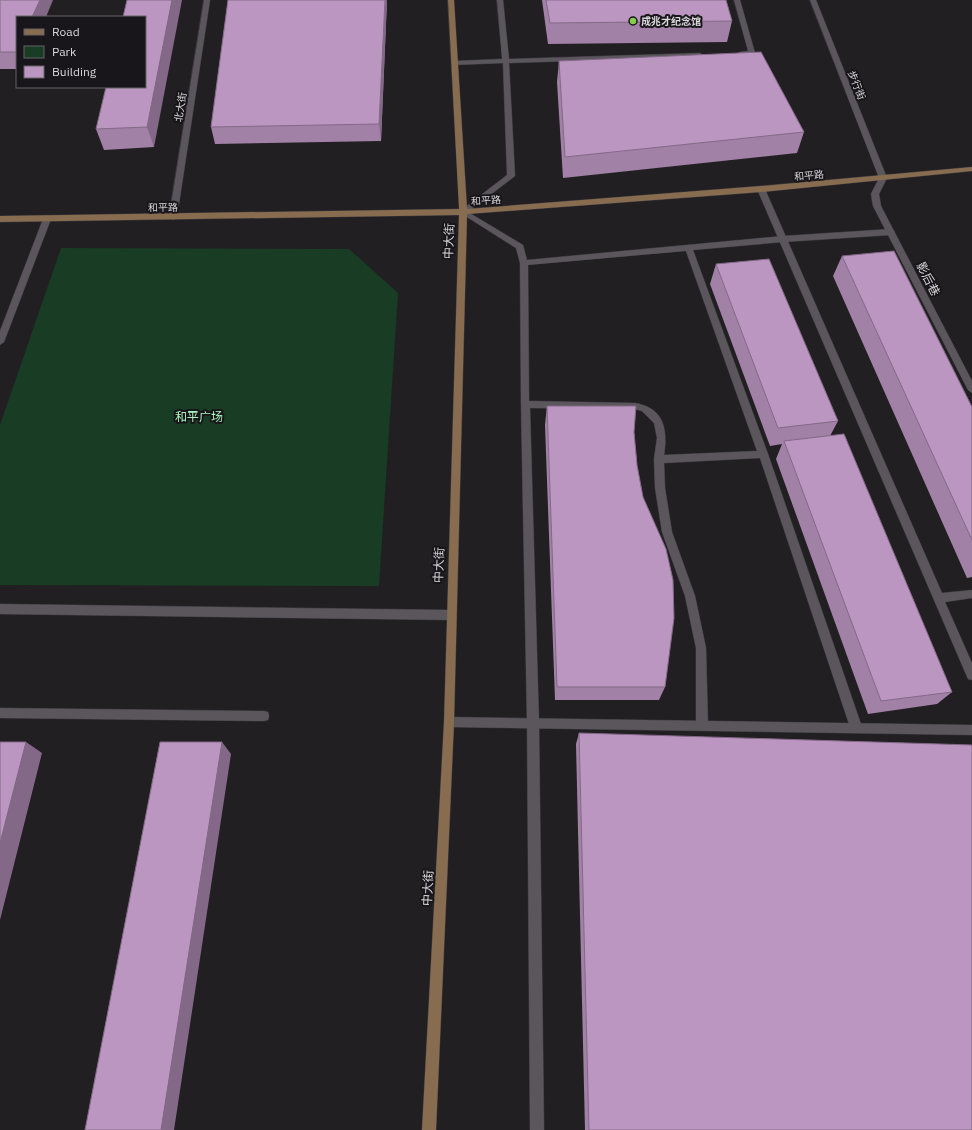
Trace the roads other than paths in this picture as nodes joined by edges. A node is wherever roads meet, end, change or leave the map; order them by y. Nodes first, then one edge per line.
1 (207, 0) edge
2 (451, 0) edge
3 (500, 0) edge
4 (737, 0) edge
5 (813, 0) edge
6 (736, 54) edge
7 (704, 55) edge
8 (506, 61) junction
9 (454, 63) junction
10 (972, 169) edge
11 (883, 178) junction
12 (761, 189) junction
13 (463, 212) junction
14 (173, 217) junction
15 (0, 219) edge
16 (47, 219) junction
17 (891, 232) junction
18 (783, 239) junction
19 (689, 248) junction
20 (524, 263) junction
21 (0, 342) edge
22 (972, 390) edge
23 (525, 404) junction
24 (763, 454) junction
25 (659, 459) junction
26 (972, 594) edge
27 (938, 598) junction
28 (0, 609) edge
29 (451, 615) junction
30 (972, 675) edge
31 (0, 712) edge
32 (264, 716) dead end
33 (449, 722) junction
34 (533, 723) junction
35 (702, 725) junction
36 (856, 728) junction
37 (972, 730) edge
38 (429, 1130) edge
39 (537, 1130) edge

1 - 14 street, 北大街
2 - 9 main road, 中大街
3 - 8 street
4 - 6 street
5 - 11 street, 步行街
7 - 8 street
8 - 9 street
8 - 13 street
9 - 13 main road, 中大街
10 - 11 main road, 和平路
11 - 12 main road, 和平路
11 - 17 street, 影后巷
12 - 13 main road, 和平路
12 - 18 street
13 - 14 main road, 和平路
13 - 20 street
13 - 29 main road, 中大街
14 - 16 main road, 和平路
15 - 16 main road, 和平路
16 - 21 street
17 - 18 street
17 - 22 street, 影后巷
18 - 19 street
18 - 27 street
19 - 20 street
19 - 24 street
20 - 23 street
23 - 25 street
23 - 34 street
24 - 25 street
24 - 36 street
25 - 35 street
26 - 27 street
27 - 30 street
28 - 29 street
29 - 33 main road, 中大街
31 - 32 street
33 - 34 street
33 - 38 main road, 中大街
34 - 35 street
34 - 39 street
35 - 36 street
36 - 37 street

